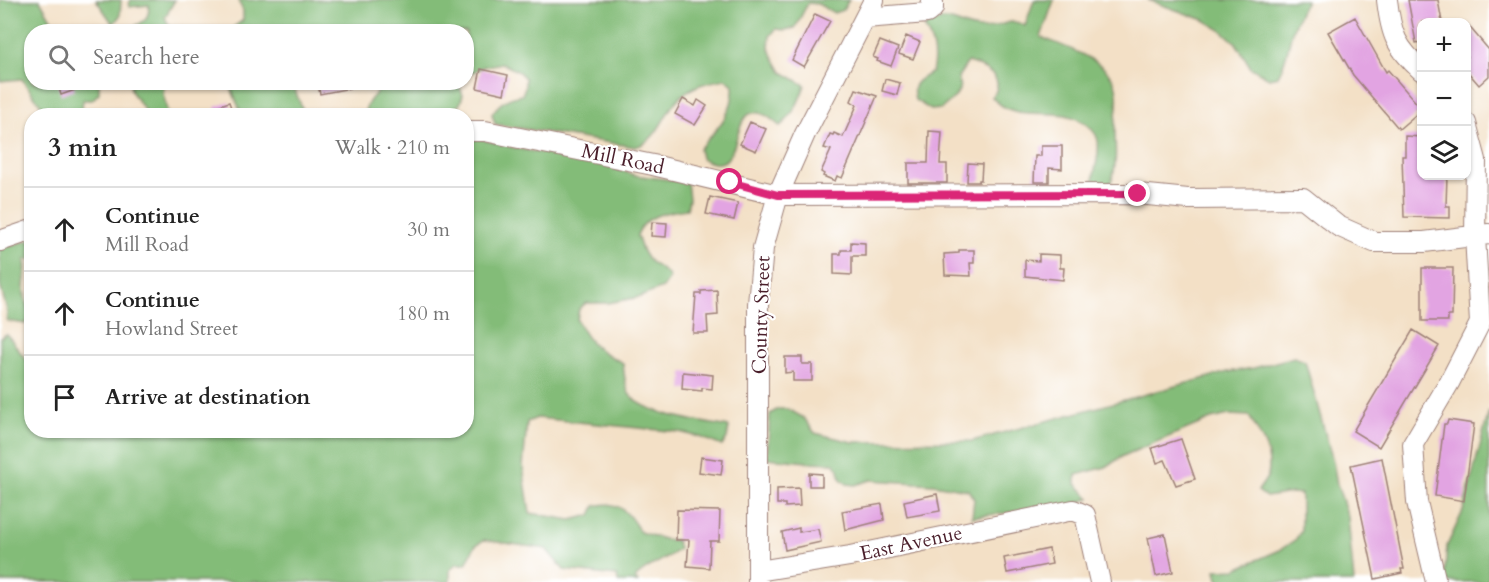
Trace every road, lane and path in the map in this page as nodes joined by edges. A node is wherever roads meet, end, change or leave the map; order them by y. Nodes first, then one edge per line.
1 (874, 0) edge
2 (931, 0) edge
3 (1387, 0) edge
4 (865, 18) junction
5 (1417, 66) edge
6 (1468, 126) edge
7 (474, 131) edge
8 (778, 195) junction
9 (24, 233) edge
10 (1482, 235) edge
11 (0, 241) edge
12 (758, 576) edge
13 (1100, 582) edge
14 (1436, 582) edge

1 - 4 street, County Street
2 - 4 street
3 - 5 street
4 - 8 street, County Street
6 - 10 street
7 - 8 street, Mill Road
8 - 10 street, Mill Road
8 - 12 street, County Street
9 - 11 street
10 - 14 street
12 - 13 street, East Avenue

